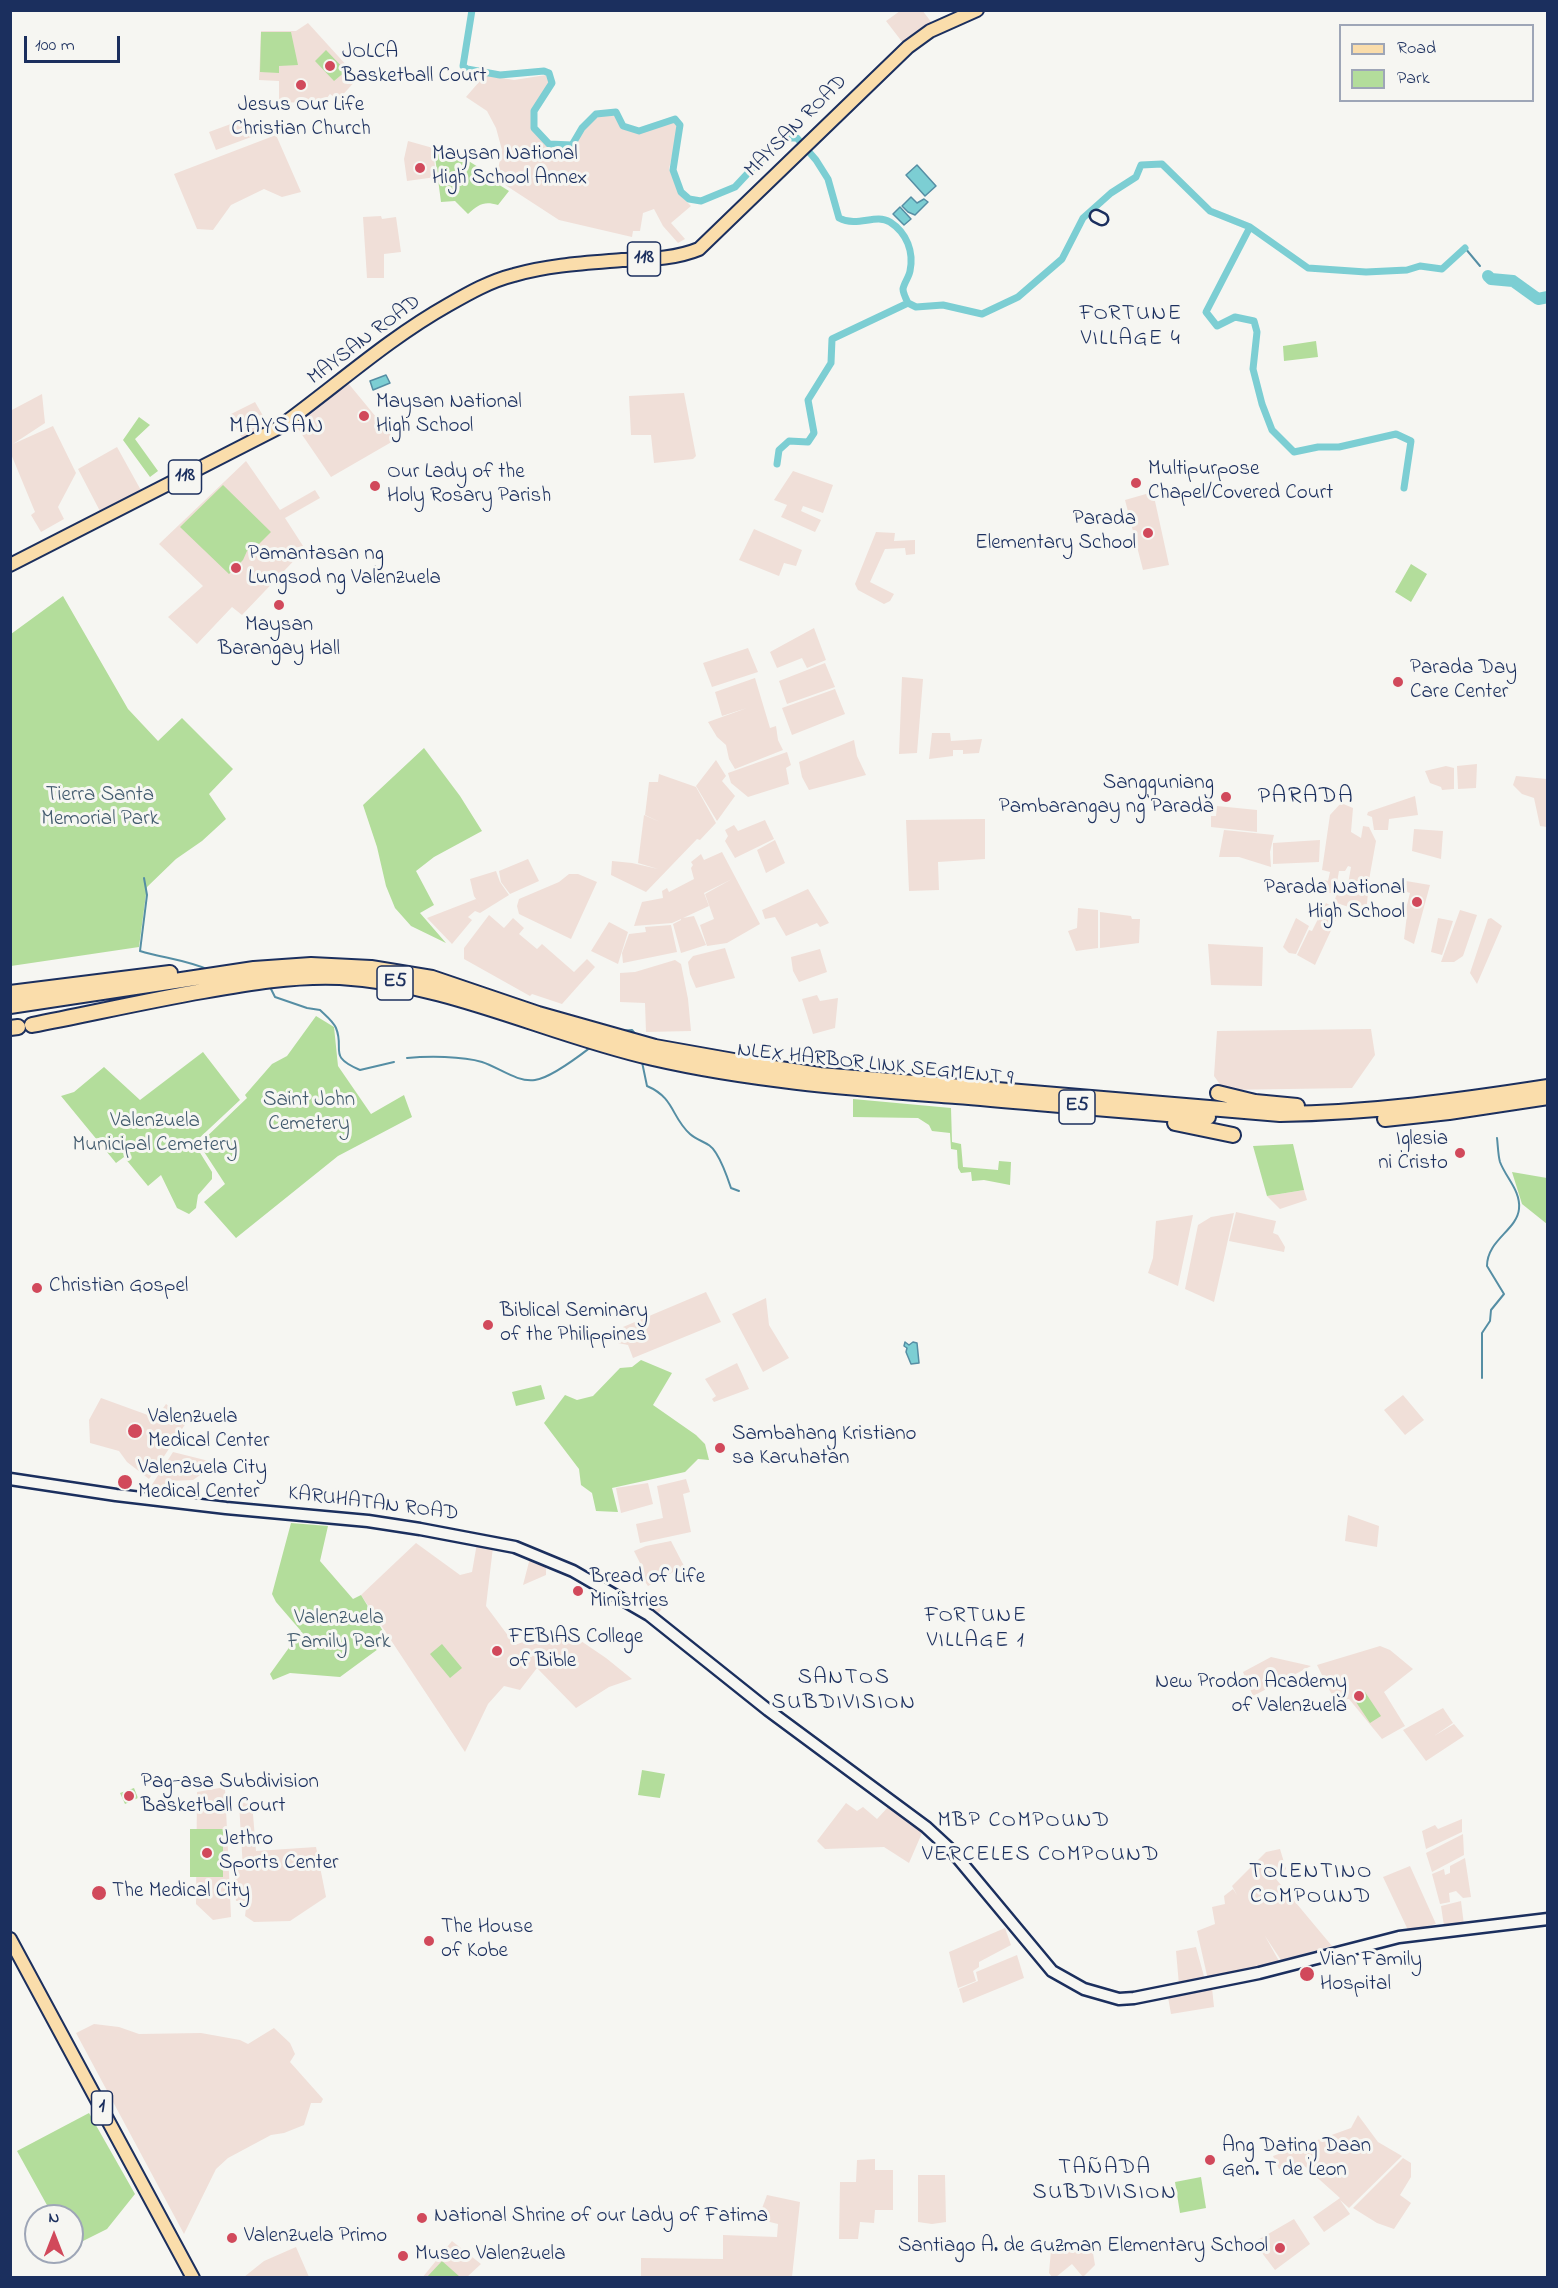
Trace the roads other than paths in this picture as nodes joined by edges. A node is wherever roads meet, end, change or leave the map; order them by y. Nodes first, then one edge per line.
1 (977, 10) edge
2 (10, 565) edge
3 (286, 966) junction
4 (10, 993) edge
5 (10, 1006) edge
6 (20, 1026) edge
7 (1548, 1087) edge
8 (1218, 1093) dead end
9 (1548, 1096) edge
10 (1449, 1102) junction
11 (1099, 1109) junction
12 (1233, 1135) dead end
13 (10, 1479) edge
14 (1548, 1919) edge
15 (10, 1939) edge
16 (193, 2277) edge

1 - 2 main road, MAYSAN ROAD / 118
3 - 4 highway
3 - 5 highway, E5
3 - 10 highway, NLEX HARBOR LINK SEGMENT 9 / E5
6 - 11 highway, NLEX HARBOR LINK SEGMENT 9 / E5
7 - 10 highway, NLEX HARBOR LINK SEGMENT 9 / E5
8 - 10 highway
9 - 11 highway, NLEX HARBOR LINK SEGMENT 9 / E5
11 - 12 highway
13 - 14 main road, KARUHATAN ROAD
15 - 16 main road, 1

